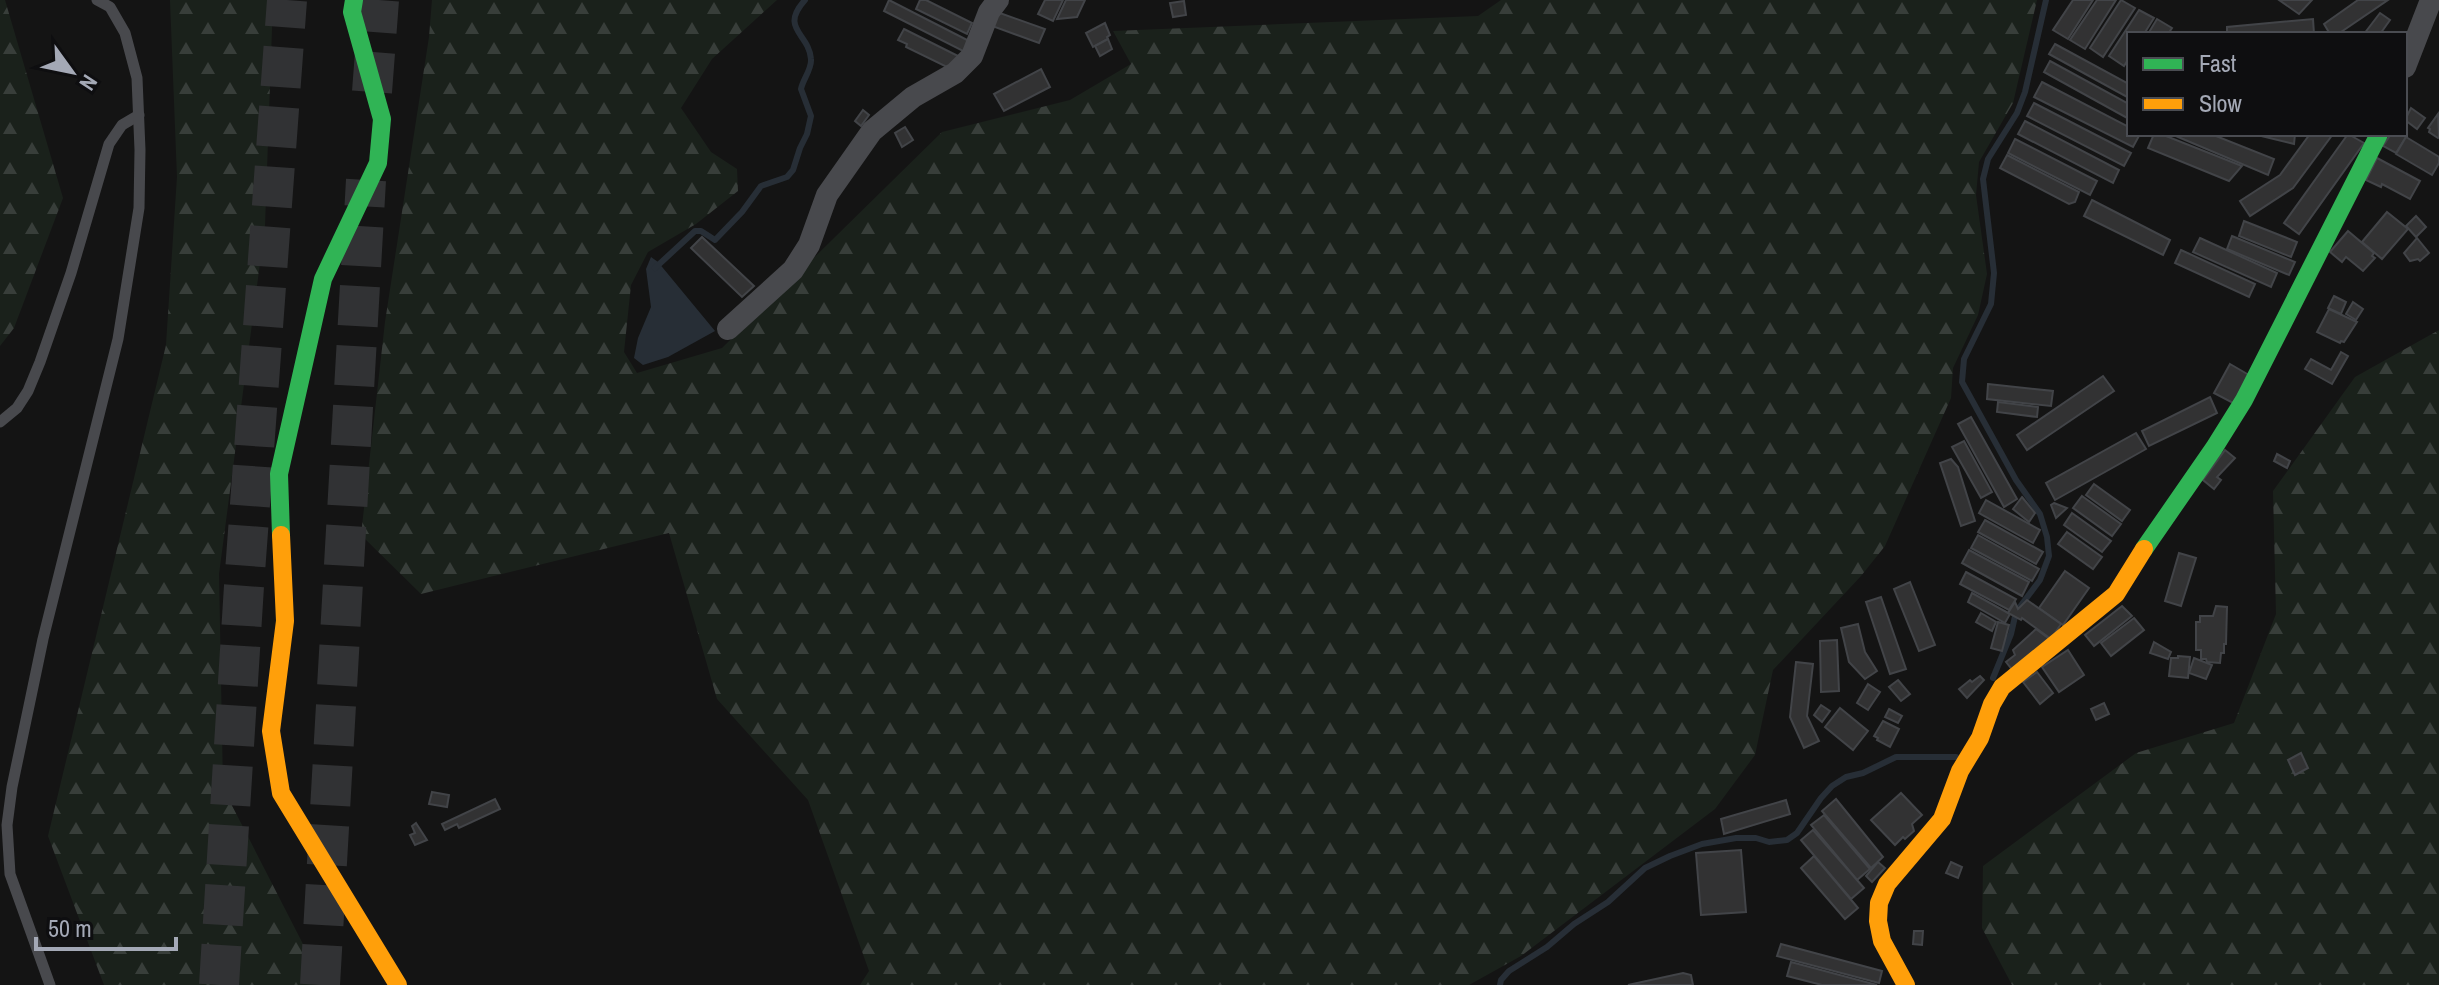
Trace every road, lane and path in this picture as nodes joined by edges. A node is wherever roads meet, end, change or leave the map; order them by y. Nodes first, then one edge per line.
1 (97, 0) edge
2 (354, 0) edge
3 (998, 0) edge
4 (2431, 0) edge
5 (2407, 62) edge
6 (139, 115) junction
7 (2378, 136) edge
8 (728, 329) dead end
9 (0, 422) edge
10 (50, 985) edge
11 (398, 985) edge
12 (1906, 985) edge

1 - 6 lane
2 - 11 street
3 - 8 street
4 - 5 street
6 - 9 lane
6 - 10 lane
7 - 12 street

